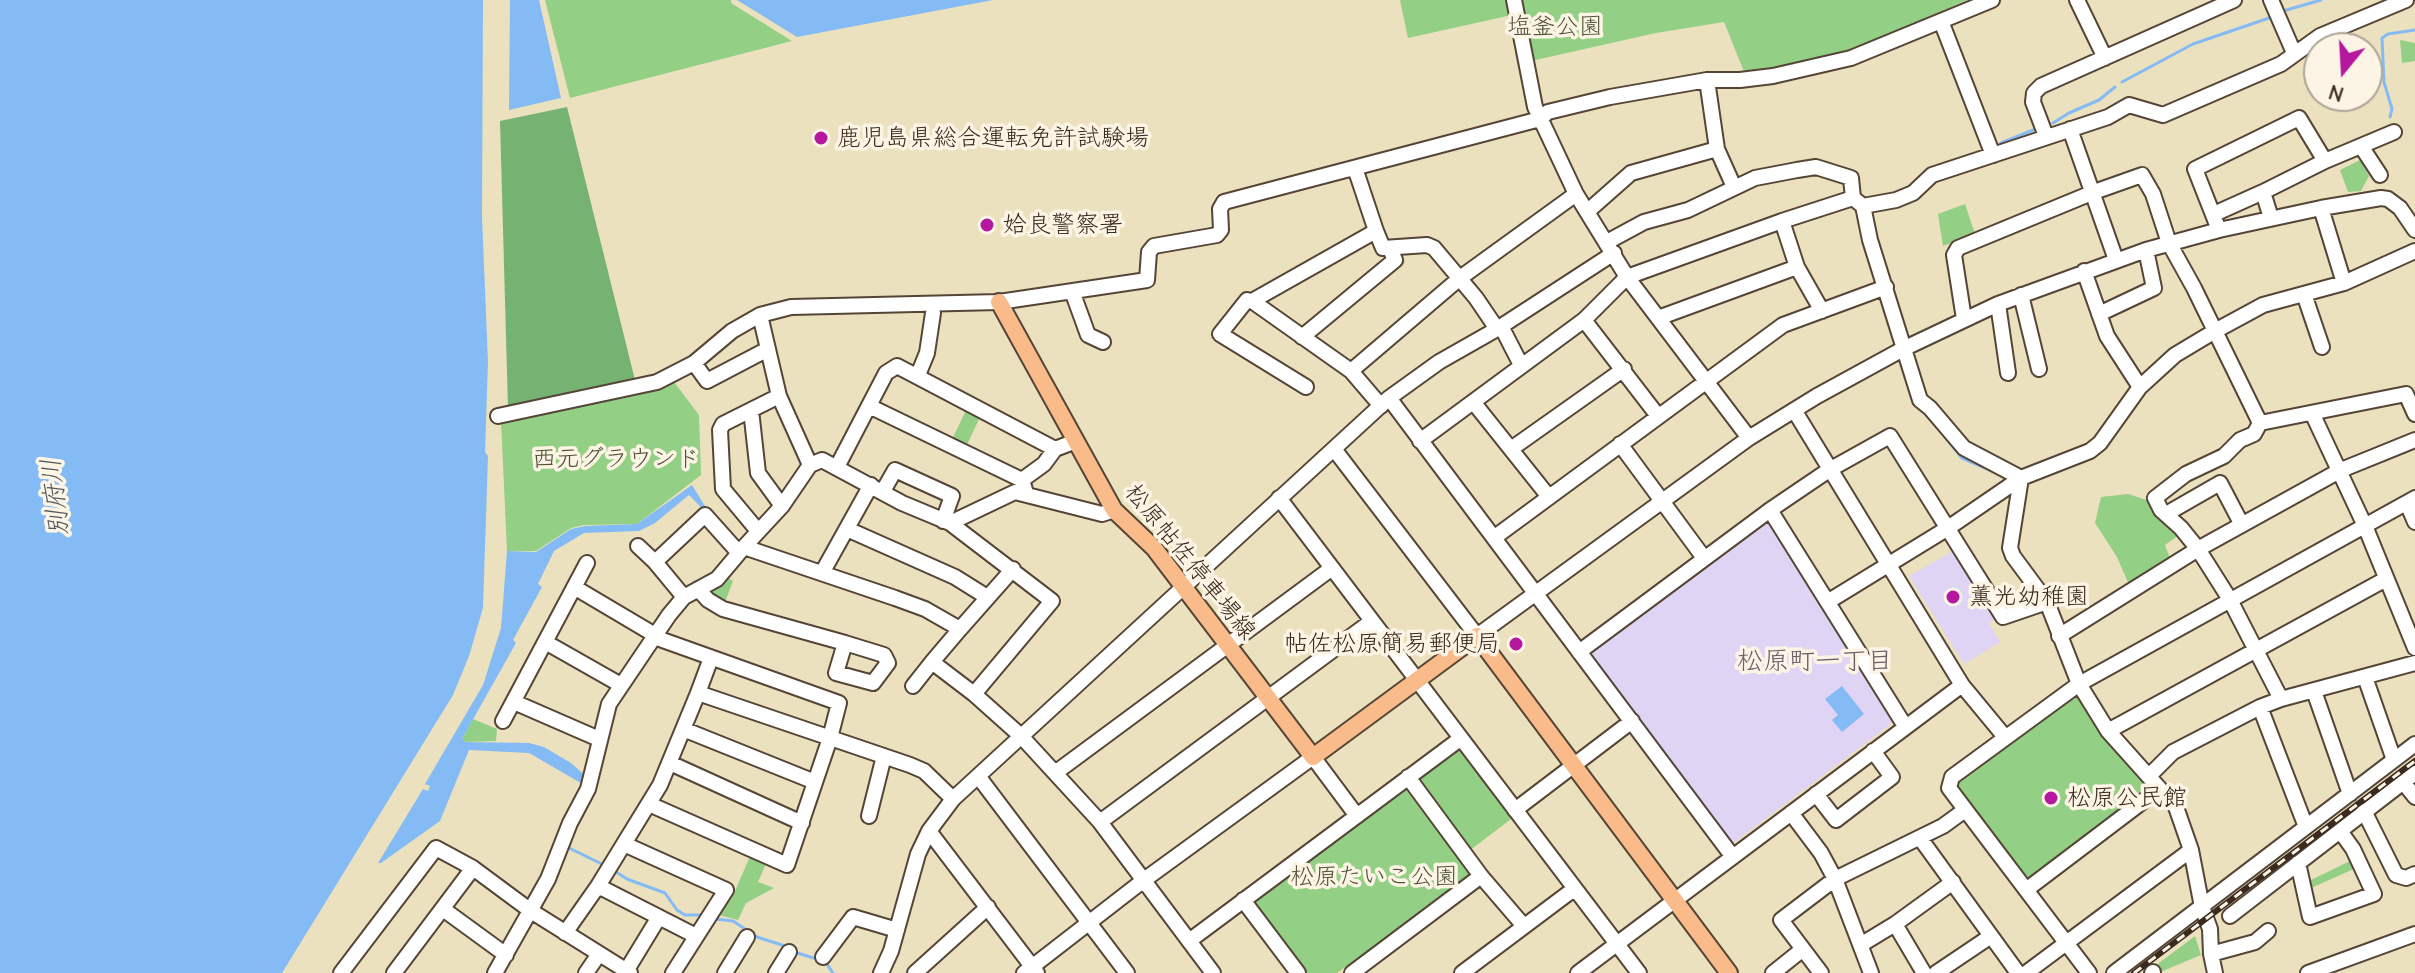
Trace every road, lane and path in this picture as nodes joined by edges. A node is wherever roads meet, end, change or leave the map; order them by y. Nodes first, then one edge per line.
1 (1514, 0) edge
2 (1992, 0) edge
3 (2077, 0) edge
4 (2234, 0) edge
5 (2271, 0) edge
6 (2406, 0) edge
7 (1941, 21) junction
8 (2294, 53) junction
9 (2105, 58) junction
10 (1707, 80) junction
11 (1540, 119) junction
12 (2070, 129) junction
13 (2394, 132) dead end
14 (2046, 136) junction
15 (2361, 146) junction
16 (1717, 149) junction
17 (1993, 155) junction
18 (2325, 161) junction
19 (1355, 168) junction
20 (2380, 175) dead end
21 (1734, 187) junction
22 (2094, 192) junction
23 (2263, 192) junction
24 (1576, 194) junction
25 (1858, 202) junction
26 (2321, 208) junction
27 (1588, 211) junction
28 (2214, 214) junction
29 (2271, 218) junction
30 (1782, 221) junction
31 (2219, 230) junction
32 (2415, 230) edge
33 (1376, 231) junction
34 (2169, 243) junction
35 (1610, 247) junction
36 (1390, 249) junction
37 (2146, 250) junction
38 (2415, 251) edge
39 (2116, 260) junction
40 (1797, 267) junction
41 (2084, 271) junction
42 (1627, 277) junction
43 (1460, 278) junction
44 (2344, 283) junction
45 (1886, 287) junction
46 (1072, 291) junction
47 (2304, 294) junction
48 (2021, 295) junction
49 (1252, 301) junction
50 (999, 302) junction
51 (1998, 304) junction
52 (1822, 311) junction
53 (933, 313) dead end
54 (2099, 314) junction
55 (760, 315) junction
56 (1658, 318) junction
57 (1964, 319) junction
58 (1584, 320) junction
59 (1499, 327) junction
60 (2215, 331) junction
61 (1302, 337) junction
62 (1103, 342) dead end
63 (2322, 347) dead end
64 (768, 349) junction
65 (1903, 349) junction
66 (694, 363) junction
67 (1521, 365) junction
68 (1624, 369) junction
69 (2039, 369) dead end
70 (1351, 371) junction
71 (2008, 373) dead end
72 (918, 375) junction
73 (1706, 380) junction
74 (2140, 387) junction
75 (1305, 388) dead end
76 (2410, 393) edge
77 (779, 396) junction
78 (1385, 402) junction
79 (1474, 403) junction
80 (869, 406) junction
81 (751, 410) junction
82 (1794, 410) junction
83 (2415, 414) edge
84 (2313, 415) junction
85 (498, 416) dead end
86 (1658, 416) junction
87 (2260, 423) junction
88 (1749, 438) junction
89 (2415, 440) edge
90 (1076, 441) junction
91 (1420, 441) junction
92 (1620, 444) junction
93 (1055, 449) junction
94 (1334, 449) junction
95 (1511, 449) junction
96 (810, 465) junction
97 (837, 467) junction
98 (1829, 470) junction
99 (2341, 470) junction
100 (2021, 478) junction
101 (1024, 486) junction
102 (877, 488) junction
103 (1549, 497) junction
104 (1279, 498) junction
105 (1661, 499) junction
106 (2411, 500) edge
107 (782, 506) junction
108 (1114, 510) junction
109 (1770, 510) junction
110 (2166, 514) junction
111 (946, 522) junction
112 (2415, 522) edge
113 (2242, 525) junction
114 (2365, 526) junction
115 (1948, 528) junction
116 (847, 529) junction
117 (758, 531) junction
118 (1495, 537) junction
119 (638, 546) dead end
120 (2198, 549) junction
121 (741, 550) junction
122 (1704, 558) junction
123 (655, 562) junction
124 (587, 563) dead end
125 (1889, 563) junction
126 (1332, 568) junction
127 (1013, 569) junction
128 (822, 573) junction
129 (2386, 579) junction
130 (574, 587) junction
131 (1185, 588) junction
132 (698, 589) junction
133 (1535, 591) junction
134 (684, 597) junction
135 (987, 597) junction
136 (2229, 598) junction
137 (1829, 601) junction
138 (2047, 602) junction
139 (1372, 621) junction
140 (2411, 627) edge
141 (960, 629) junction
142 (654, 636) junction
143 (1477, 636) junction
144 (2059, 636) junction
145 (547, 643) junction
146 (845, 643) dead end
147 (1228, 646) junction
148 (2415, 648) edge
149 (2256, 650) junction
150 (1579, 652) junction
151 (711, 658) junction
152 (932, 662) junction
153 (2415, 663) edge
154 (2365, 677) junction
155 (1418, 681) junction
156 (2079, 684) junction
157 (621, 685) junction
158 (1962, 685) junction
159 (913, 686) dead end
160 (2314, 691) junction
161 (698, 693) junction
162 (974, 694) junction
163 (1268, 699) junction
164 (2281, 699) junction
165 (514, 702) junction
166 (2260, 707) junction
167 (503, 721) dead end
168 (1632, 721) junction
169 (1905, 726) junction
170 (683, 729) junction
171 (2108, 731) junction
172 (1021, 736) junction
173 (2005, 737) junction
174 (830, 738) junction
175 (599, 739) junction
176 (1460, 739) junction
177 (2415, 744) edge
178 (1873, 751) junction
179 (884, 756) junction
180 (1313, 757) junction
181 (2394, 760) junction
182 (670, 763) junction
183 (1574, 764) junction
184 (1055, 773) junction
185 (978, 776) junction
186 (2149, 776) junction
187 (1408, 777) junction
188 (2409, 777) edge
189 (815, 782) junction
190 (2158, 790) junction
191 (1816, 794) junction
192 (2350, 794) junction
193 (2415, 797) edge
194 (953, 799) junction
195 (649, 804) junction
196 (1515, 810) junction
197 (1965, 810) junction
198 (2364, 811) junction
199 (1791, 813) junction
200 (869, 816) dead end
201 (1357, 816) junction
202 (1100, 822) junction
203 (802, 823) junction
204 (2306, 827) junction
205 (929, 831) junction
206 (2340, 831) junction
207 (1920, 838) junction
208 (624, 844) junction
209 (2191, 850) junction
210 (1733, 857) junction
211 (2298, 863) junction
212 (473, 868) junction
213 (2415, 874) edge
214 (1481, 876) junction
215 (1835, 879) junction
216 (1144, 880) junction
217 (1953, 882) junction
218 (598, 886) junction
219 (1574, 889) junction
220 (2026, 890) junction
221 (1243, 900) junction
222 (1675, 900) junction
223 (988, 907) junction
224 (2202, 907) junction
225 (443, 909) junction
226 (531, 911) junction
227 (2230, 916) dead end
228 (659, 917) junction
229 (1088, 924) junction
230 (1895, 924) junction
231 (1523, 925) junction
232 (897, 930) junction
233 (2268, 931) dead end
234 (565, 933) junction
235 (2415, 934) edge
236 (696, 936) junction
237 (1991, 936) junction
238 (747, 937) dead end
239 (1189, 941) junction
240 (2066, 943) junction
241 (1617, 944) junction
242 (1862, 944) junction
243 (1803, 949) junction
244 (789, 952) dead end
245 (599, 954) junction
246 (2211, 954) junction
247 (506, 955) junction
248 (823, 957) dead end
249 (2338, 968) edge
250 (1031, 971) edge
251 (627, 972) edge
252 (341, 973) edge
253 (394, 973) edge
254 (495, 973) edge
255 (586, 973) edge
256 (673, 973) edge
257 (725, 973) edge
258 (776, 973) edge
259 (881, 973) edge
260 (915, 973) edge
261 (1127, 973) edge
262 (1213, 973) edge
263 (1298, 973) edge
264 (1352, 973) edge
265 (1462, 973) edge
266 (1578, 973) edge
267 (1639, 973) edge
268 (1729, 973) edge
269 (1773, 973) edge
270 (1821, 973) edge
271 (1871, 973) edge
272 (1924, 973) edge
273 (1936, 973) edge
274 (2018, 973) edge
275 (2026, 973) edge
276 (2089, 973) edge
277 (2114, 973) edge
278 (2215, 973) edge
279 (2308, 973) edge

1 - 11 street
2 - 7 street
3 - 9 street
4 - 9 street
5 - 8 street
6 - 8 street
7 - 10 street
7 - 17 street
8 - 12 street
9 - 14 street
10 - 11 street
10 - 16 street
11 - 19 street
11 - 24 street
12 - 14 street
12 - 22 street
13 - 15 street
14 - 17 street
15 - 18 street
15 - 20 street
16 - 21 street
16 - 27 street
17 - 25 street
18 - 23 street
18 - 28 street
19 - 33 street
19 - 46 street
21 - 25 street
21 - 35 street
22 - 34 street
22 - 39 street
22 - 57 street
23 - 28 street
23 - 29 street
24 - 27 street
24 - 43 street
25 - 30 street
25 - 45 street
26 - 29 street
26 - 32 street
26 - 44 street
27 - 35 street
28 - 31 street
29 - 31 street
30 - 40 street
30 - 42 street
31 - 34 street
33 - 36 street
33 - 49 street
34 - 37 street
34 - 60 street
35 - 42 street
35 - 59 street
36 - 43 street
36 - 61 street
37 - 39 street
37 - 54 street
38 - 44 street
39 - 41 street
40 - 52 street
40 - 56 street
41 - 48 street
41 - 54 street
42 - 56 street
42 - 58 street
43 - 59 street
43 - 70 street
44 - 47 street
45 - 52 street
45 - 65 street
46 - 50 street
46 - 62 street
47 - 60 street
47 - 63 street
48 - 51 street
48 - 69 street
49 - 61 street
49 - 75 street
50 - 55 street
50 - 90 main road, 松原帖佐停車場線
51 - 57 street
51 - 71 street
52 - 73 street
53 - 72 street
54 - 74 street
55 - 64 street
55 - 66 street
56 - 73 street
57 - 65 street
58 - 67 street
58 - 68 street
59 - 67 street
59 - 78 street
60 - 74 street
60 - 87 street
61 - 70 street
64 - 66 street
64 - 77 street
65 - 82 street
65 - 100 street
66 - 85 street
67 - 79 street
68 - 86 street
68 - 95 street
70 - 78 street
72 - 80 street
72 - 93 street
73 - 86 street
73 - 88 street
74 - 100 street
76 - 83 street
76 - 84 street
77 - 81 street
77 - 96 street
78 - 91 street
78 - 94 street
79 - 91 street
79 - 95 street
80 - 97 street
80 - 101 street
81 - 107 street
81 - 117 street
82 - 88 street
82 - 98 street
84 - 87 street
84 - 99 street
86 - 92 street
87 - 110 street
88 - 105 street
89 - 99 street
90 - 93 street
90 - 108 main road, 松原帖佐停車場線
91 - 118 street
92 - 103 street
92 - 105 street
93 - 101 street
94 - 104 street
94 - 143 street
95 - 103 street
96 - 97 street
96 - 107 street
97 - 102 street
98 - 109 street
98 - 115 street
98 - 125 street
99 - 113 street
99 - 114 street
100 - 115 street
100 - 138 street
101 - 108 street
101 - 111 street
102 - 111 street
102 - 111 street
102 - 116 street
103 - 118 street
104 - 126 street
104 - 131 street
105 - 122 street
105 - 133 street
106 - 112 street
106 - 114 street
107 - 117 street
108 - 131 main road, 松原帖佐停車場線
109 - 122 street
109 - 137 street
110 - 113 street
110 - 120 street
111 - 127 street
113 - 120 street
114 - 129 street
114 - 136 street
115 - 125 street
115 - 138 street
116 - 128 street
116 - 135 street
117 - 121 street
118 - 133 street
119 - 123 street
120 - 136 street
120 - 144 street
121 - 123 street
121 - 128 street
121 - 132 street
122 - 150 street
123 - 134 street
124 - 130 street
125 - 137 street
125 - 158 street
126 - 139 street
126 - 147 street
127 - 135 street
127 - 162 street
128 - 141 street
129 - 140 street
129 - 149 street
130 - 142 street
130 - 145 street
131 - 147 main road, 松原帖佐停車場線
131 - 172 street
132 - 134 street
132 - 146 street
133 - 143 street
133 - 150 street
134 - 142 street
135 - 141 street
136 - 149 street
136 - 156 street
137 - 169 street
138 - 144 street
139 - 155 street
139 - 163 street
140 - 148 street
141 - 152 street
142 - 151 street
142 - 157 street
143 - 155 main road
143 - 183 main road
144 - 156 street
145 - 157 street
145 - 165 street
147 - 163 main road, 松原帖佐停車場線
147 - 184 street
149 - 164 street
149 - 171 street
150 - 168 street
151 - 161 street
151 - 174 street
152 - 159 street
152 - 162 street
153 - 154 street
154 - 160 street
154 - 181 street
155 - 176 street
155 - 180 main road
156 - 171 street
156 - 173 street
157 - 175 street
158 - 169 street
158 - 173 street
160 - 164 street
160 - 192 street
161 - 170 street
161 - 174 street
162 - 172 street
163 - 180 main road, 松原帖佐停車場線
163 - 202 street
164 - 166 street
165 - 167 street
165 - 175 street
166 - 186 street
166 - 204 street
168 - 183 street
168 - 210 street
169 - 178 street
170 - 182 street
170 - 189 street
171 - 186 street
172 - 184 street
172 - 185 street
173 - 197 street
174 - 179 street
174 - 189 street
175 - 226 street
176 - 187 street
176 - 196 street
177 - 181 street
178 - 191 street
178 - 191 street
179 - 194 street
179 - 200 street
180 - 201 street
180 - 216 street
181 - 192 street
182 - 195 street
182 - 203 street
183 - 196 street
183 - 222 main road
184 - 202 street
185 - 194 street
185 - 229 street
186 - 190 street
187 - 201 street
187 - 214 street
188 - 193 street
188 - 198 street
189 - 203 street
190 - 209 street
190 - 220 street
191 - 199 street
192 - 204 street
194 - 205 street
195 - 203 street
195 - 208 street
196 - 219 street
197 - 207 street
197 - 220 street
198 - 206 street
198 - 213 street
199 - 210 street
199 - 215 street
201 - 221 street
202 - 216 street
204 - 224 street
205 - 223 street
205 - 232 street
206 - 211 street
206 - 211 street
207 - 215 street
207 - 217 street
208 - 218 street
208 - 236 street
209 - 224 street
209 - 240 street
210 - 222 street
211 - 227 street
212 - 225 street
212 - 226 street
212 - 252 street
214 - 231 street
214 - 264 street
215 - 242 street
215 - 243 street
216 - 229 street
216 - 239 street
217 - 230 street
217 - 237 street
218 - 228 street
218 - 234 street
219 - 231 street
219 - 241 street
220 - 240 street
221 - 239 street
221 - 263 street
222 - 241 street
222 - 268 main road
223 - 250 street
223 - 260 street
224 - 246 street
224 - 277 street
225 - 247 street
225 - 253 street
226 - 234 street
226 - 247 street
228 - 236 street
228 - 251 street
229 - 250 street
229 - 261 street
230 - 242 street
230 - 272 street
231 - 265 street
232 - 248 street
232 - 259 street
233 - 246 street
234 - 245 street
235 - 249 street
236 - 256 street
237 - 273 street
237 - 274 street
238 - 257 street
239 - 262 street
240 - 275 street
240 - 276 street
241 - 266 street
241 - 267 street
242 - 271 street
243 - 269 street
243 - 270 street
244 - 258 street
245 - 251 street
245 - 255 street
246 - 278 street
247 - 254 street
249 - 279 street

